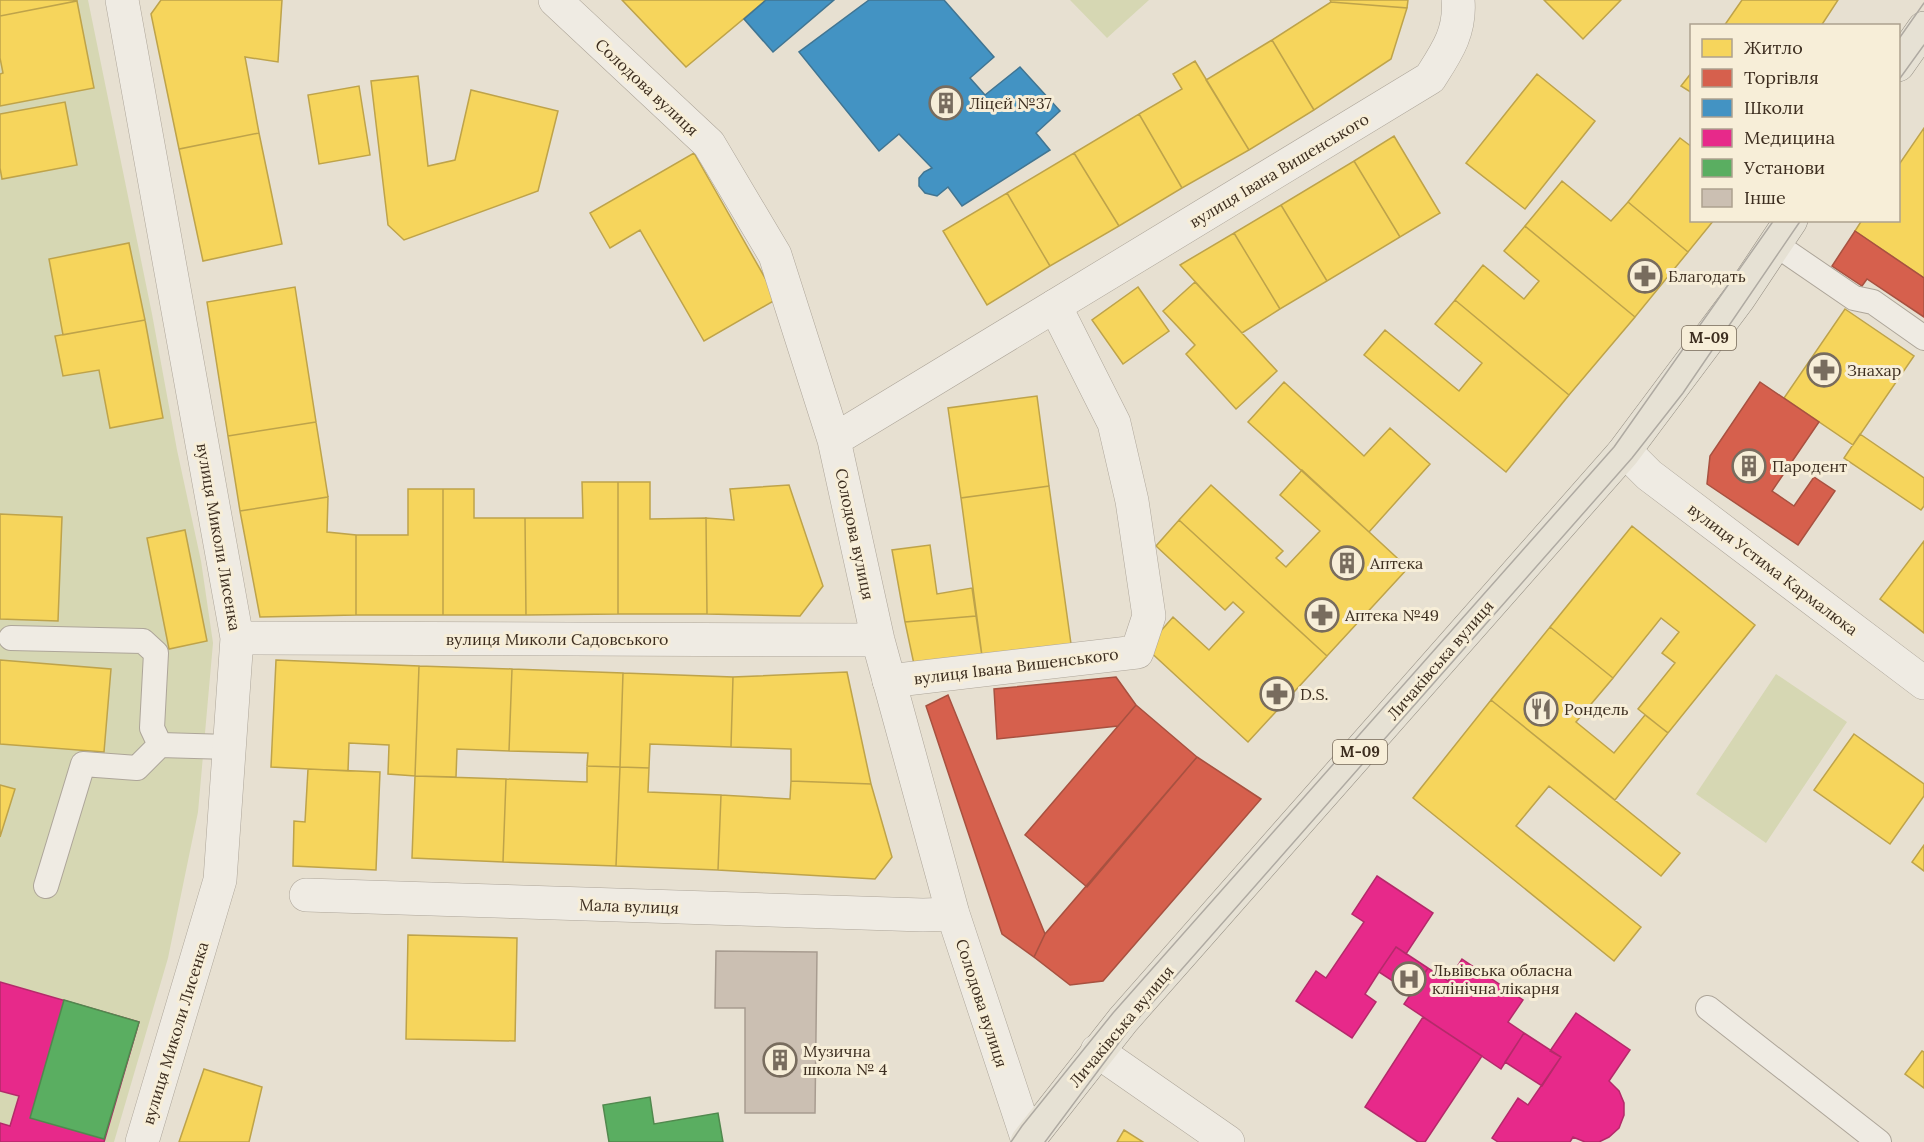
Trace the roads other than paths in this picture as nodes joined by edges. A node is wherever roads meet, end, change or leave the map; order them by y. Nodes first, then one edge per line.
1 (122, 0) edge
2 (555, 0) edge
3 (1458, 0) edge
4 (1924, 28) edge
5 (1900, 64) edge
6 (1783, 232) edge
7 (1055, 306) junction
8 (1924, 338) edge
9 (834, 440) junction
10 (1623, 453) junction
11 (11, 638) dead end
12 (237, 638) junction
13 (878, 640) junction
14 (889, 681) junction
15 (1924, 683) edge
16 (160, 745) junction
17 (229, 747) junction
18 (46, 886) dead end
19 (306, 895) dead end
20 (953, 914) junction
21 (1708, 1008) dead end
22 (1097, 1051) junction
23 (1027, 1141) edge
24 (142, 1142) edge
25 (1228, 1142) edge
26 (1879, 1142) edge

1 - 12 street, вулиця Миколи Лисенка
2 - 9 street, Солодова вулиця
3 - 7 street, вулиця Івана Вишенського
4 - 5 main road
6 - 8 lane
6 - 10 main road, Личаківська вулиця / М-09
7 - 9 street, вулиця Івана Вишенського
7 - 14 street, вулиця Івана Вишенського
9 - 13 street, Солодова вулиця
10 - 15 street, вулиця Устима Кармалюка
10 - 22 main road, Личаківська вулиця / М-09
11 - 16 lane
12 - 13 street, вулиця Миколи Садовського
12 - 17 street, вулиця Миколи Лисенка
13 - 14 street, Солодова вулиця
14 - 20 street, Солодова вулиця
16 - 17 lane
16 - 18 lane
17 - 24 street, вулиця Миколи Лисенка
19 - 20 street, Мала вулиця
20 - 23 street, Солодова вулиця
21 - 26 lane
22 - 23 main road, Личаківська вулиця / М-09
22 - 25 street

